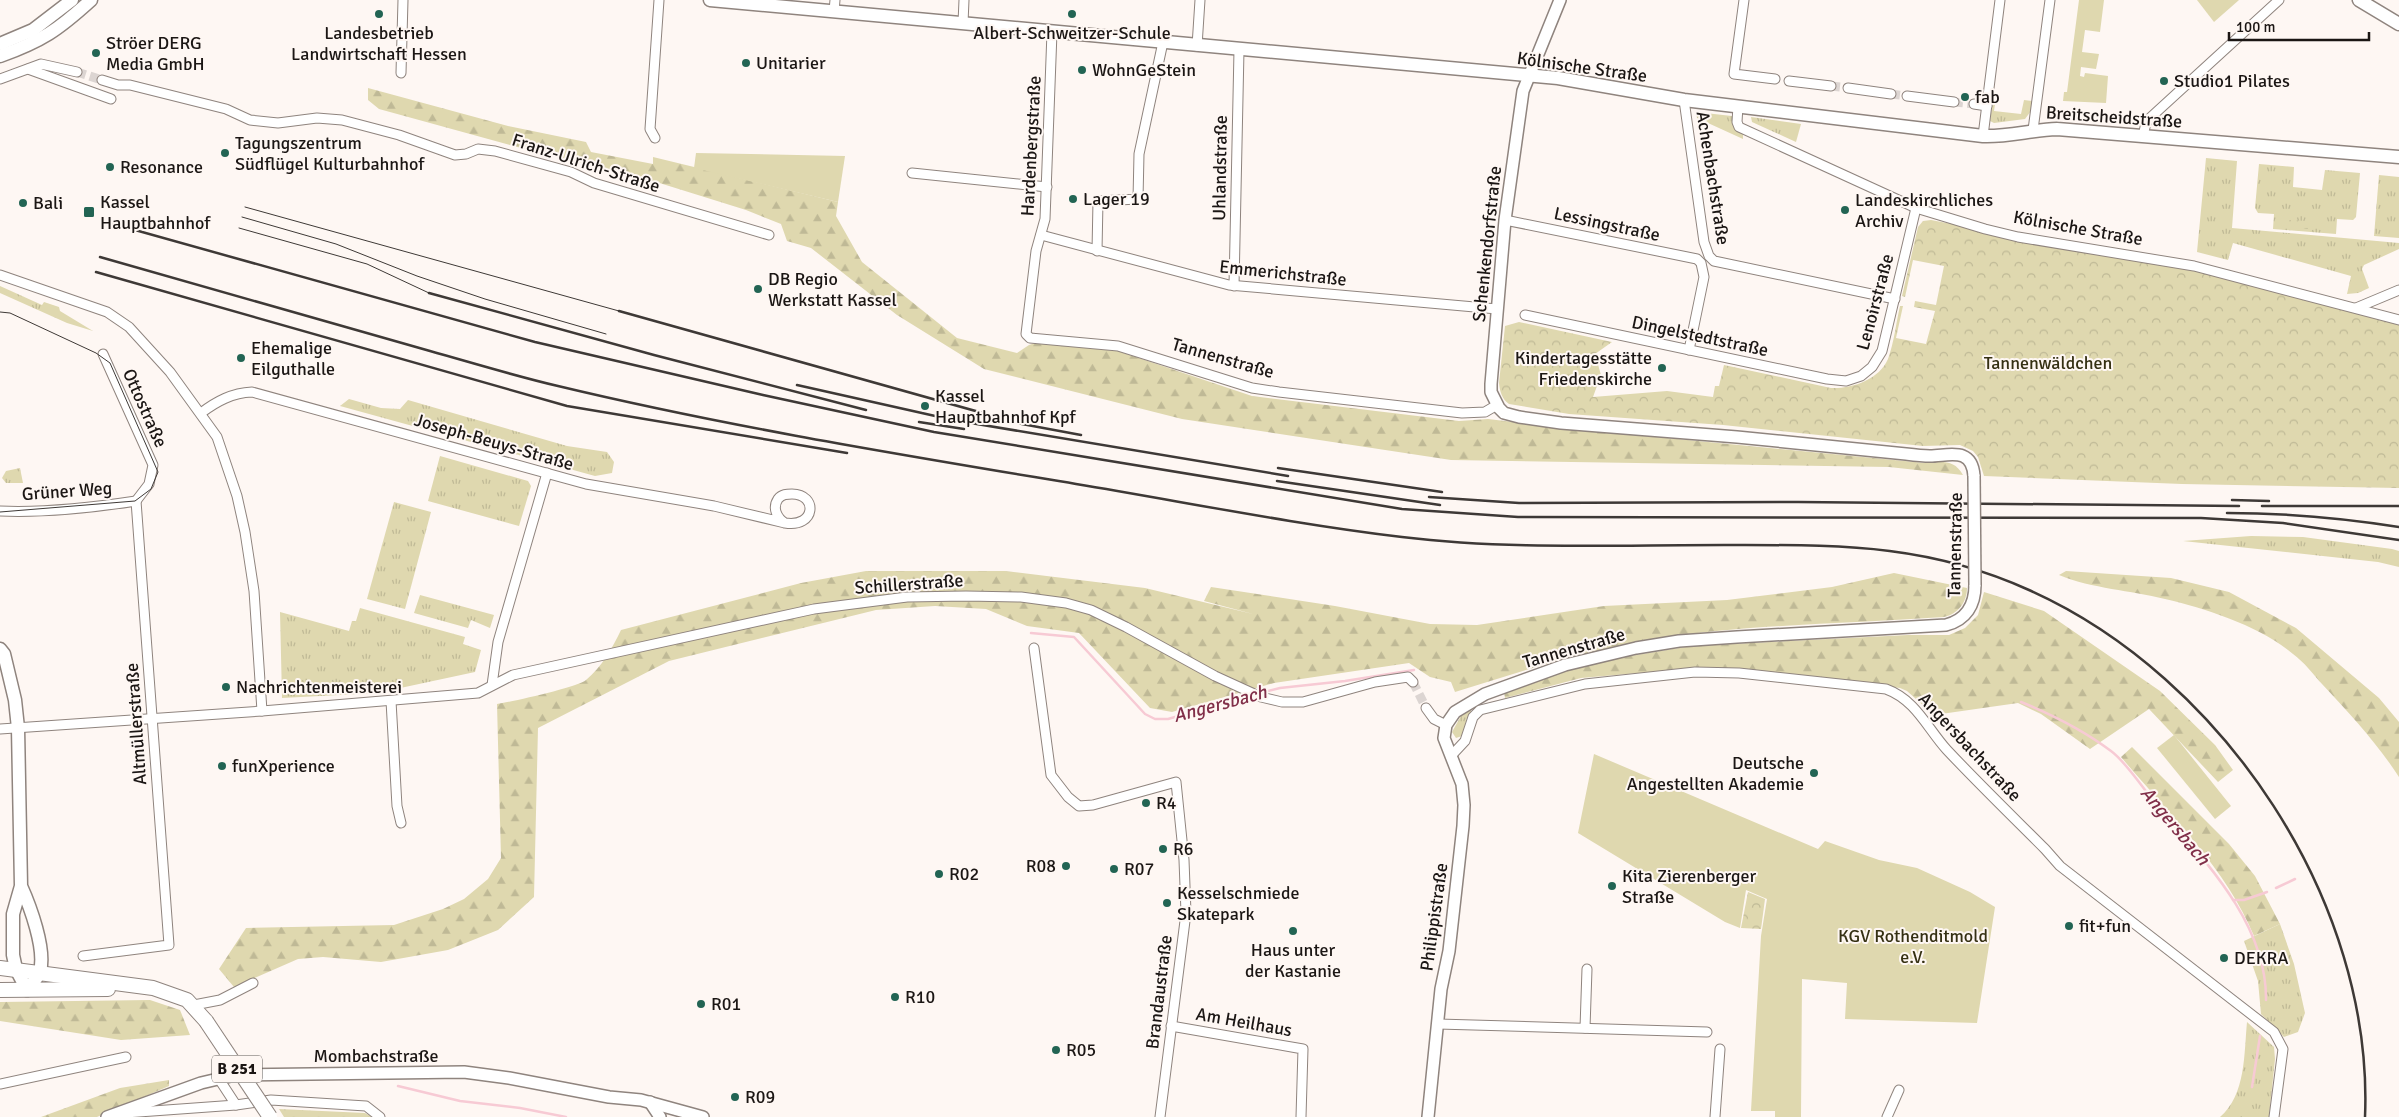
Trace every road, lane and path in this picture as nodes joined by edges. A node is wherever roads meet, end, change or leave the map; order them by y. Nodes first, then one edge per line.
1 (72, 0) edge
2 (91, 0) edge
3 (403, 0) edge
4 (659, 0) edge
5 (710, 0) edge
6 (964, 0) edge
7 (1200, 0) edge
8 (1560, 0) edge
9 (1744, 0) edge
10 (2000, 0) edge
11 (2050, 0) edge
12 (2279, 0) edge
13 (2359, 0) edge
14 (835, 6) edge
15 (963, 23) junction
16 (2399, 24) edge
17 (1052, 32) junction
18 (1164, 42) junction
19 (0, 44) edge
20 (1197, 46) junction
21 (1239, 50) junction
22 (0, 56) edge
23 (28, 69) junction
24 (77, 72) tunnel mouth
25 (401, 73) dead end
26 (1529, 76) junction
27 (0, 79) edge
28 (1775, 79) dead end
29 (102, 80) tunnel mouth
30 (1789, 81) dead end
31 (1832, 86) tunnel mouth
32 (1848, 88) tunnel mouth
33 (1891, 94) tunnel mouth
34 (1907, 96) tunnel mouth
35 (111, 99) dead end
36 (1684, 100) junction
37 (1954, 102) tunnel mouth
38 (1974, 104) tunnel mouth
39 (1738, 106) junction
40 (1987, 106) junction
41 (2033, 130) junction
42 (1983, 136) junction
43 (2143, 136) junction
44 (655, 138) dead end
45 (2399, 157) edge
46 (912, 173) dead end
47 (1046, 187) junction
48 (1916, 208) junction
49 (1505, 220) junction
50 (768, 235) dead end
51 (1041, 235) junction
52 (1097, 251) junction
53 (1701, 263) joint
54 (0, 275) edge
55 (1234, 286) junction
56 (2399, 290) edge
57 (1895, 299) junction
58 (2356, 308) junction
59 (1498, 309) junction
60 (1525, 315) dead end
61 (2399, 320) edge
62 (1030, 338) joint
63 (1689, 350) junction
64 (103, 354) dead end
65 (1868, 372) joint
66 (1500, 409) junction
67 (201, 412) junction
68 (547, 473) junction
69 (136, 501) junction
70 (0, 511) edge
71 (785, 523) dead end
72 (1034, 648) dead end
73 (0, 649) edge
74 (1413, 682) dead end
75 (492, 685) junction
76 (391, 701) junction
77 (1426, 708) tunnel mouth
78 (262, 712) junction
79 (151, 720) junction
80 (1446, 725) junction
81 (18, 728) junction
82 (0, 729) edge
83 (1451, 756) junction
84 (401, 823) dead end
85 (21, 886) junction
86 (83, 956) dead end
87 (0, 968) edge
88 (16, 969) junction
89 (1587, 969) dead end
90 (40, 972) junction
91 (254, 983) dead end
92 (144, 988) junction
93 (0, 990) edge
94 (27, 990) junction
95 (196, 1008) junction
96 (1438, 1024) junction
97 (1171, 1026) junction
98 (1585, 1028) junction
99 (1708, 1032) dead end
100 (1720, 1049) dead end
101 (126, 1057) dead end
102 (219, 1079) junction
103 (0, 1084) edge
104 (1899, 1090) dead end
105 (650, 1102) junction
106 (236, 1105) junction
107 (111, 1116) edge
108 (270, 1117) edge
109 (380, 1117) edge
110 (660, 1117) edge
111 (703, 1117) edge
112 (1160, 1117) edge
113 (1301, 1117) edge
114 (1428, 1117) edge
115 (1715, 1117) edge
116 (1887, 1117) edge
117 (2274, 1117) edge

1 - 19 main road
2 - 22 main road
3 - 25 street
4 - 44 street
5 - 14 main road, Kölnische Straße
6 - 15 street
7 - 20 street
8 - 26 street, Schenkendorfstraße
9 - 28 street
10 - 40 street
11 - 41 street
12 - 43 street
13 - 16 main road
14 - 15 main road, Kölnische Straße
15 - 17 main road, Kölnische Straße
17 - 18 main road, Kölnische Straße
17 - 47 street, Hardenbergstraße
18 - 20 main road, Kölnische Straße
18 - 52 street
20 - 21 main road, Kölnische Straße
21 - 26 main road, Kölnische Straße
21 - 55 street, Uhlandstraße
23 - 24 street
23 - 27 street
23 - 35 street
26 - 36 main road, Kölnische Straße
26 - 49 street, Schenkendorfstraße
29 - 50 street, Franz-Ulrich-Straße
30 - 31 street
32 - 33 street
34 - 37 street
36 - 39 main road, Kölnische Straße
36 - 57 street, Achenbachstraße
38 - 40 street
39 - 42 main road, Breitscheidstraße
39 - 48 street, Kölnische Straße
40 - 42 street
41 - 42 main road, Breitscheidstraße
41 - 43 main road, Breitscheidstraße
43 - 45 main road, Breitscheidstraße
46 - 47 street
47 - 51 street, Hardenbergstraße
48 - 57 street, Lenoirstraße
48 - 58 street, Kölnische Straße
49 - 53 street, Lessingstraße
49 - 59 street, Schenkendorfstraße
51 - 52 street, Emmerichstraße
51 - 62 street, Hardenbergstraße
52 - 55 street, Emmerichstraße
53 - 63 street, Achenbachstraße
54 - 67 street
55 - 59 street, Emmerichstraße
56 - 58 street
57 - 65 street, Lenoirstraße
58 - 61 street, Kölnische Straße
59 - 66 street, Schenkendorfstraße
60 - 63 street, Dingelstedtstraße
62 - 66 street, Tannenstraße
63 - 65 street, Dingelstedtstraße
64 - 69 street, Ottostraße
66 - 80 street, Tannenstraße, bridge
67 - 68 street, Joseph-Beuys-Straße
67 - 78 street
68 - 71 street, Joseph-Beuys-Straße
68 - 75 street
69 - 70 street, Grüner Weg
69 - 79 street, Altmüllerstraße
72 - 97 street, Brandaustraße
73 - 81 main road
74 - 75 street, Schillerstraße
75 - 76 street, Schillerstraße
76 - 78 street, Schillerstraße
76 - 84 street
77 - 80 street
78 - 79 street, Schillerstraße
79 - 81 street, Schillerstraße
79 - 86 street, Altmüllerstraße
80 - 83 street, Philippistraße
81 - 82 street, Schillerstraße
81 - 85 main road
83 - 96 street, Philippistraße
83 - 117 street, Angersbachstraße
85 - 88 main road
85 - 90 main road
87 - 88 main road, B 251
88 - 90 main road, B 251
88 - 94 main road
89 - 98 street
90 - 92 main road, B 251
90 - 94 main road
91 - 95 street
92 - 94 main road, B 251
92 - 95 main road, B 251
93 - 94 main road, B 251
95 - 108 main road, B 251, bridge
96 - 98 street
96 - 114 street, Philippistraße
97 - 112 street, Brandaustraße
97 - 113 street, Am Heilhaus
98 - 99 street
100 - 115 street
101 - 103 street
102 - 105 street, Mombachstraße
102 - 106 street
102 - 107 street, Mombachstraße
104 - 116 street
105 - 110 street
105 - 111 street, Mombachstraße
106 - 107 street
106 - 109 street

